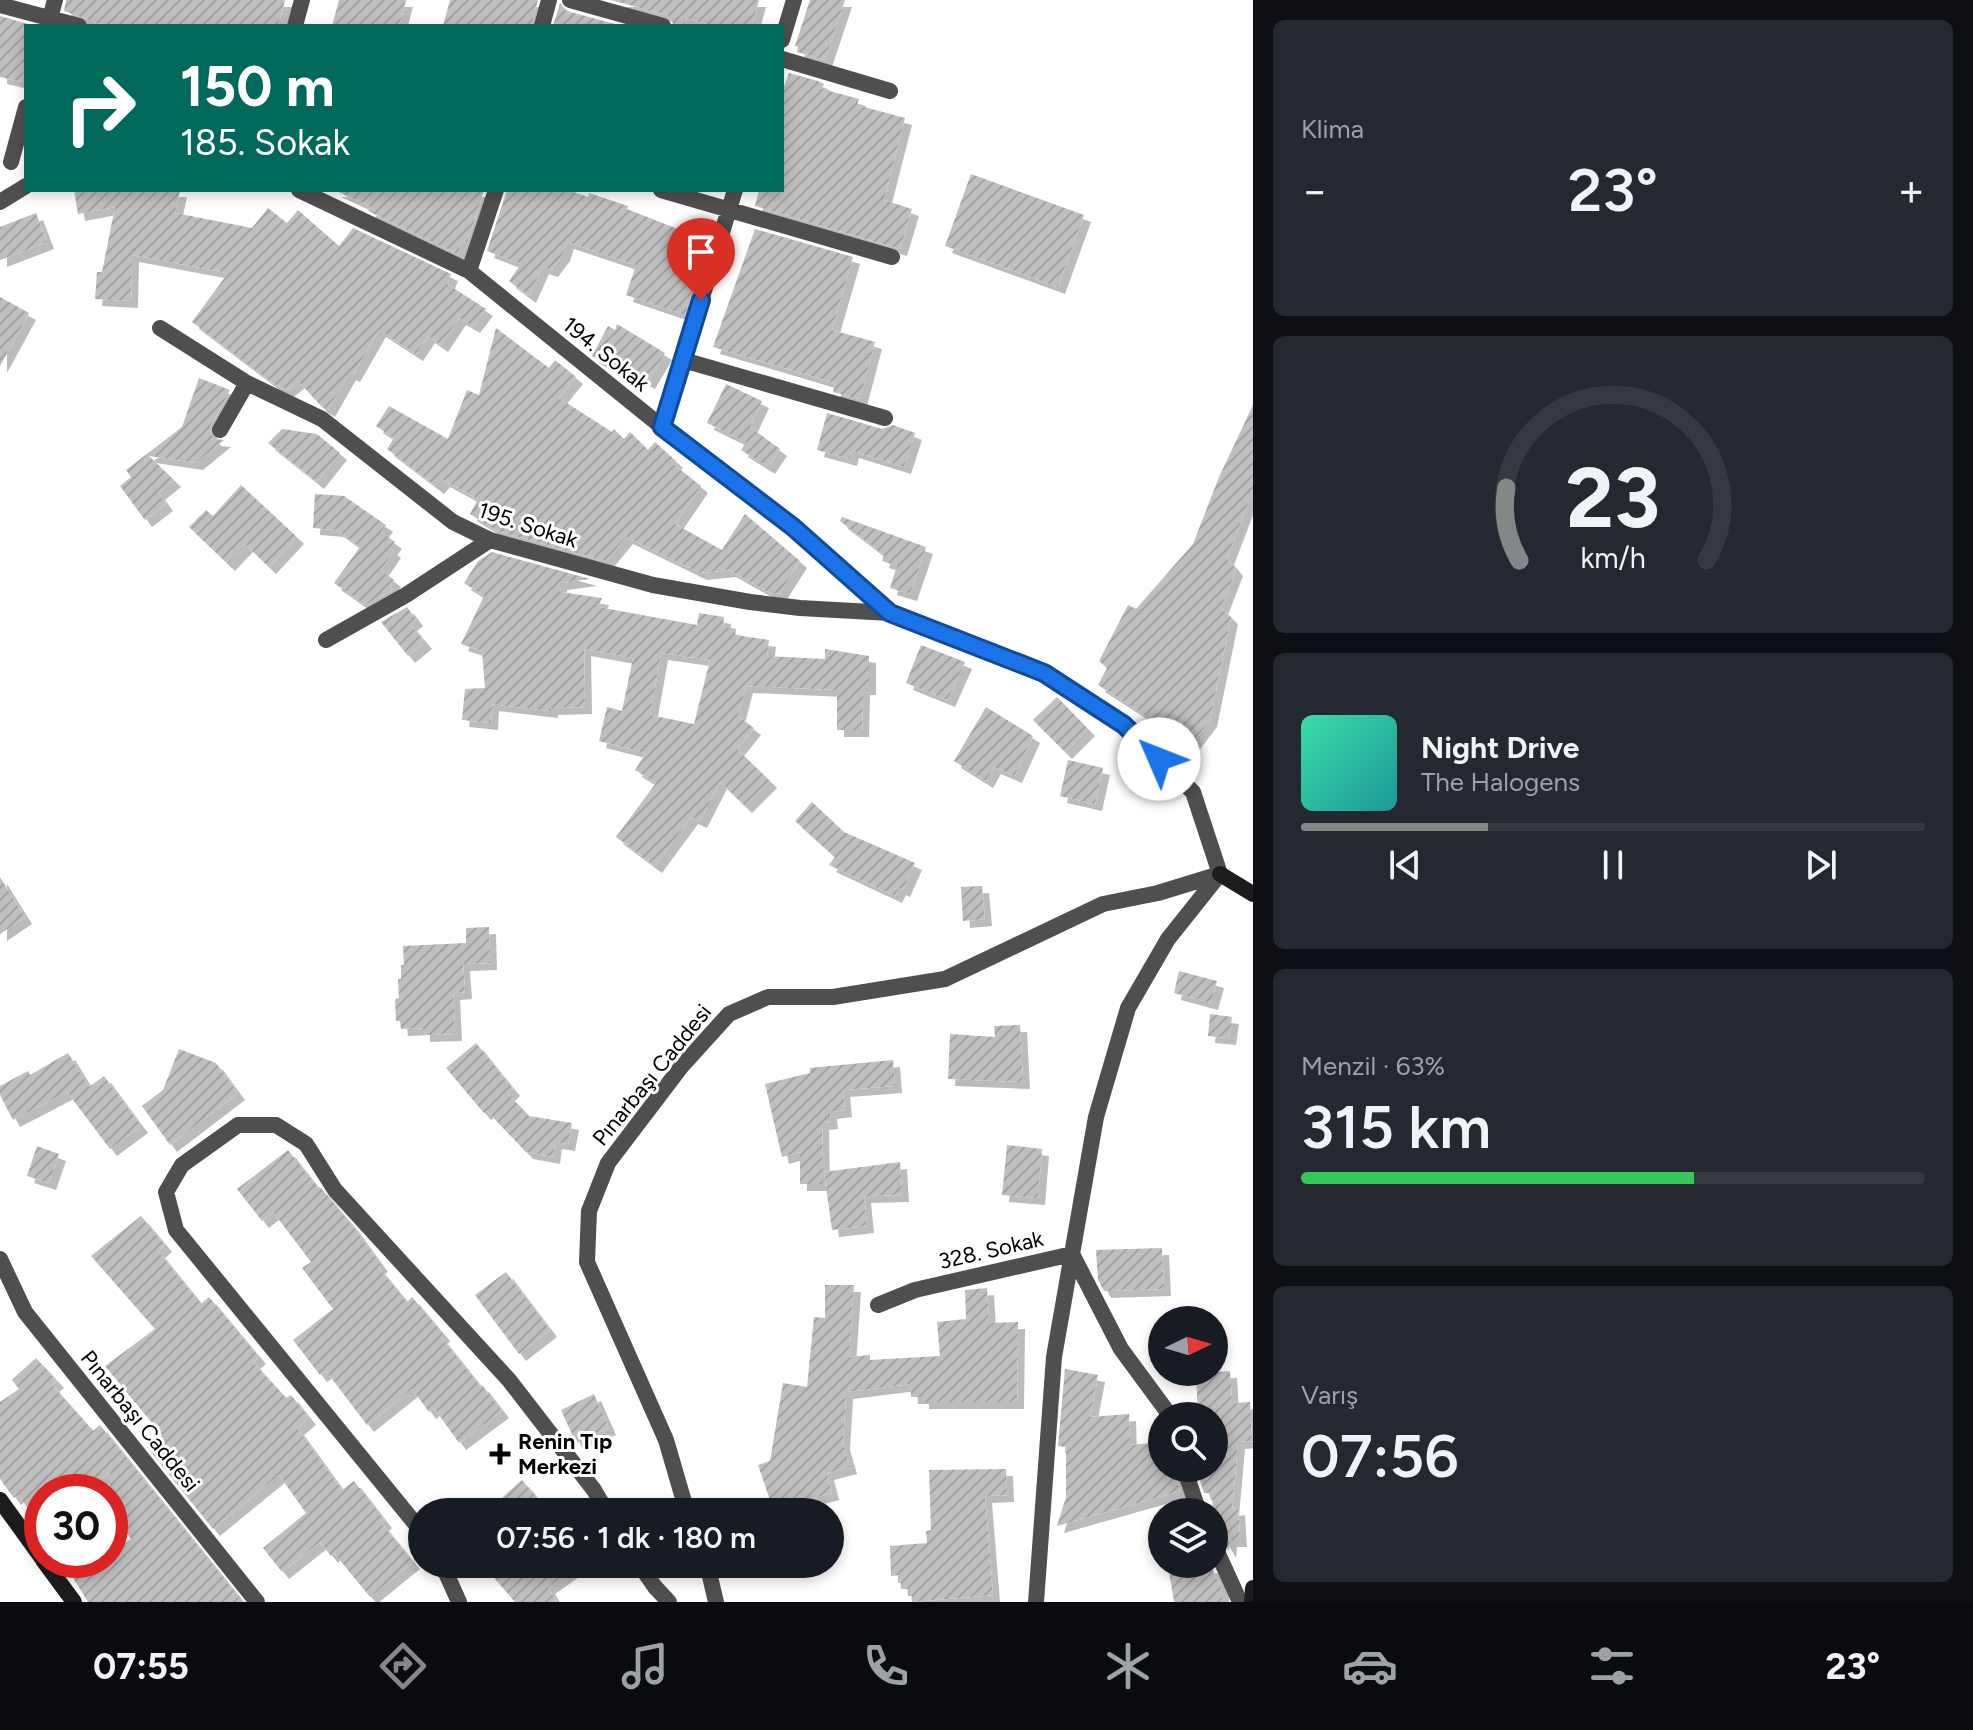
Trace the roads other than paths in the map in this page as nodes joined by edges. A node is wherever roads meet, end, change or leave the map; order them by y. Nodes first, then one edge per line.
1 (55, 0) edge
2 (302, 0) edge
3 (549, 0) edge
4 (570, 0) edge
5 (794, 0) edge
6 (0, 5) edge
7 (50, 22) edge
8 (296, 24) edge
9 (543, 24) edge
10 (656, 24) edge
11 (784, 33) edge
12 (784, 60) edge
13 (890, 91) dead end
14 (24, 115) edge
15 (12, 164) edge
16 (24, 187) edge
17 (303, 192) edge
18 (495, 192) edge
19 (667, 192) edge
20 (734, 192) edge
21 (0, 202) edge
22 (729, 212) junction
23 (892, 257) dead end
24 (469, 271) junction
25 (160, 328) dead end
26 (683, 360) junction
27 (247, 383) junction
28 (885, 418) dead end
29 (662, 427) junction
30 (220, 430) dead end
31 (490, 540) junction
32 (890, 613) junction
33 (326, 640) dead end
34 (1220, 874) junction
35 (1253, 880) edge
36 (1253, 894) edge
37 (1072, 1254) junction
38 (0, 1259) edge
39 (878, 1305) dead end
40 (1160, 1402) edge
41 (599, 1498) edge
42 (683, 1498) edge
43 (0, 1500) edge
44 (408, 1515) edge
45 (24, 1533) edge
46 (1228, 1576) edge
47 (57, 1578) edge
48 (448, 1578) edge
49 (649, 1578) edge
50 (710, 1578) edge
51 (1253, 1588) edge
52 (74, 1602) edge
53 (257, 1602) edge
54 (459, 1602) edge
55 (669, 1602) edge
56 (716, 1602) edge
57 (1036, 1602) edge
58 (1240, 1602) edge
59 (1252, 1602) edge

1 - 7 street
2 - 8 street
3 - 9 street
4 - 10 street
5 - 11 street
6 - 7 street
12 - 13 street
14 - 15 street
16 - 21 street
17 - 24 street, 194. Sokak
18 - 24 street
19 - 22 street
20 - 22 street
22 - 23 street
22 - 26 street
24 - 29 street, 194. Sokak
25 - 27 street, 195. Sokak
26 - 28 street
26 - 29 street
27 - 30 street
27 - 31 street, 195. Sokak
29 - 32 street, 194. Sokak
31 - 32 street, 195. Sokak
31 - 33 street
32 - 34 street, 194. Sokak
34 - 35 street
34 - 36 street
34 - 37 street
34 - 42 street, Pınarbaşı Caddesi
37 - 39 street, 328. Sokak
37 - 40 street, 328. Sokak
37 - 57 street
38 - 53 street, Pınarbaşı Caddesi
41 - 44 street
43 - 45 street
46 - 58 street
47 - 52 street
48 - 54 street
49 - 55 street
50 - 56 street
51 - 59 street

